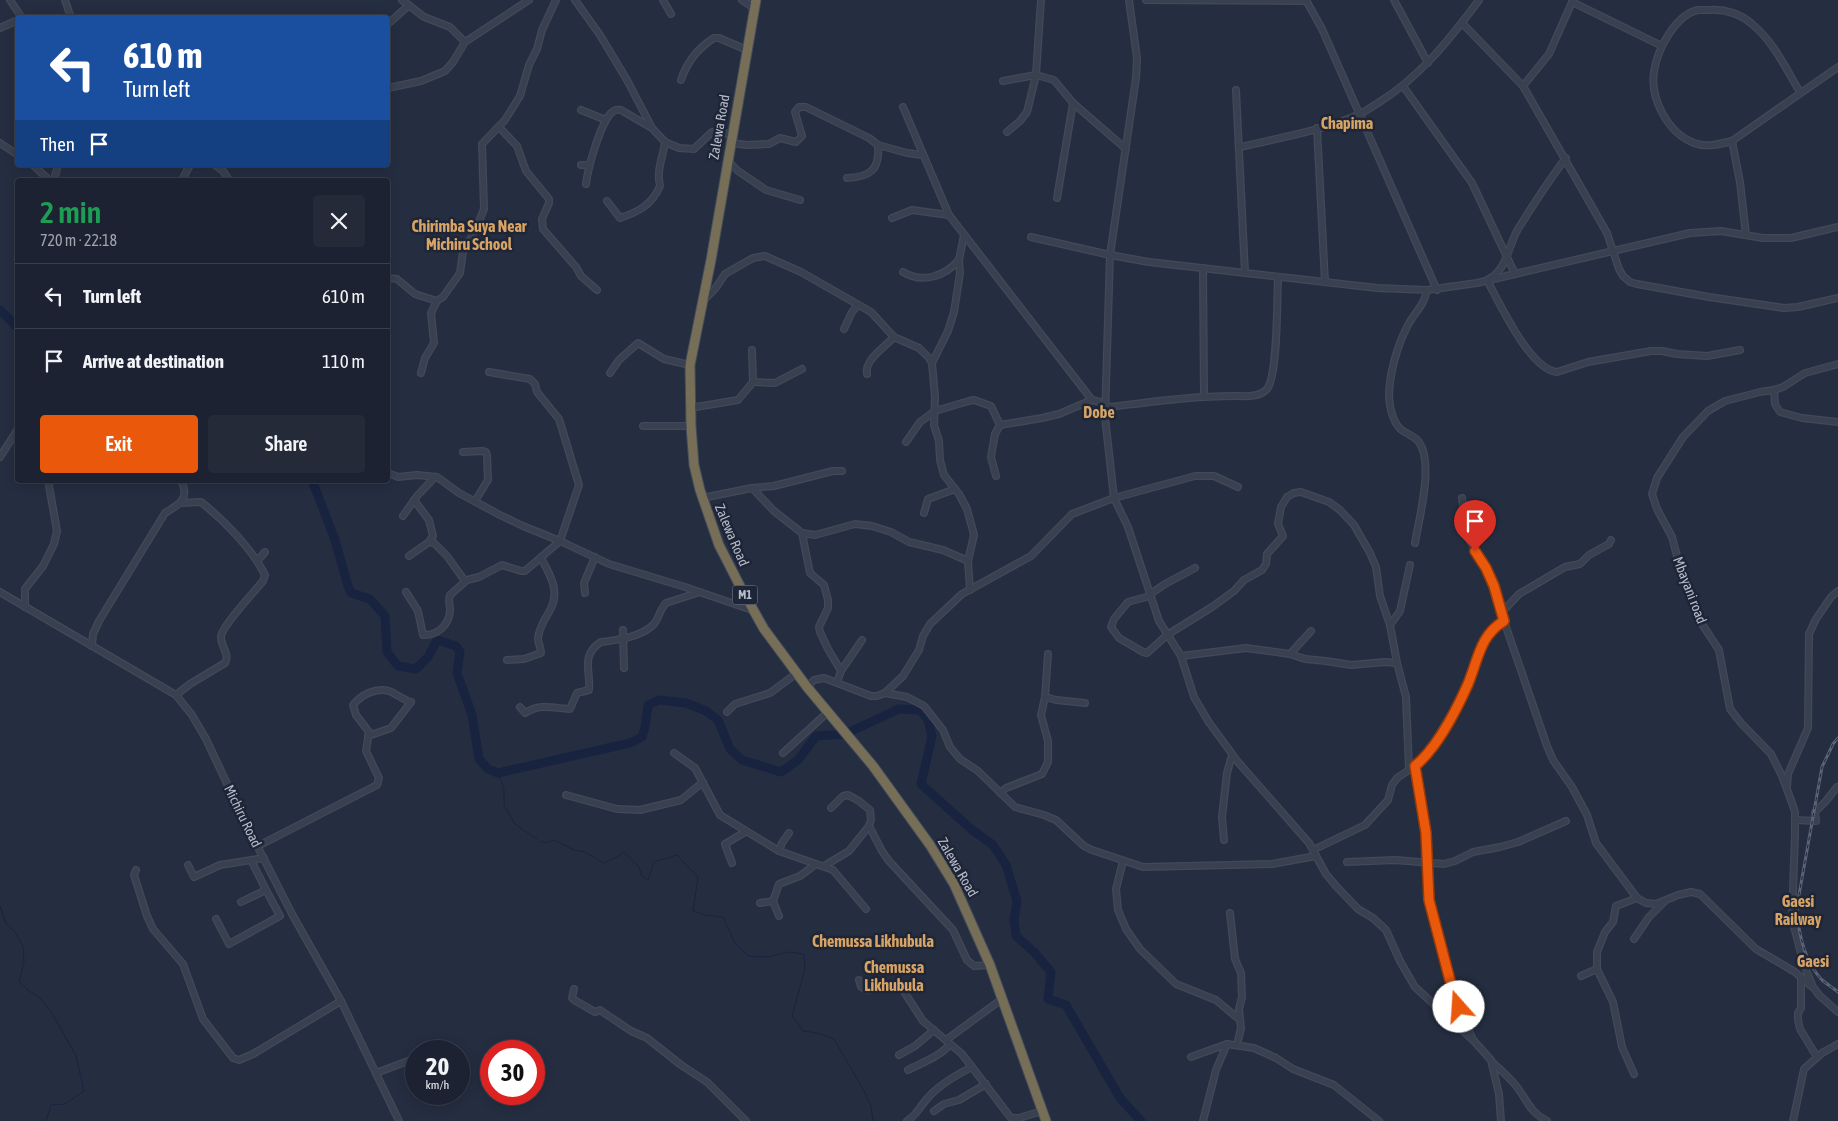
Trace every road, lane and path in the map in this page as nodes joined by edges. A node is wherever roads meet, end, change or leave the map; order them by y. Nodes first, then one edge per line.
1 (10, 0) edge
2 (65, 0) edge
3 (402, 0) edge
4 (529, 0) edge
5 (556, 0) edge
6 (574, 0) edge
7 (663, 0) edge
8 (742, 0) edge
9 (1042, 0) edge
10 (1129, 0) edge
11 (1146, 0) edge
12 (1211, 0) edge
13 (1306, 0) edge
14 (1394, 0) edge
15 (1479, 0) edge
16 (1572, 1) edge
17 (409, 5) junction
18 (756, 5) edge
19 (672, 14) dead end
20 (20, 15) edge
21 (70, 15) edge
22 (15, 21) edge
23 (390, 22) edge
24 (1462, 23) junction
25 (0, 28) edge
26 (465, 42) junction
27 (1662, 46) junction
28 (747, 50) junction
29 (1428, 63) junction
30 (1838, 67) edge
31 (1036, 75) junction
32 (681, 80) dead end
33 (1003, 82) dead end
34 (1403, 86) junction
35 (1523, 86) junction
36 (390, 88) edge
37 (1236, 90) dead end
38 (1800, 92) junction
39 (1073, 103) junction
40 (902, 107) dead end
41 (581, 110) dead end
42 (1360, 114) junction
43 (606, 120) junction
44 (499, 127) junction
45 (652, 128) junction
46 (1317, 128) junction
47 (1007, 132) dead end
48 (731, 139) junction
49 (1732, 141) junction
50 (666, 142) junction
51 (0, 143) edge
52 (878, 145) junction
53 (1240, 147) junction
54 (1126, 149) junction
55 (15, 153) edge
56 (922, 155) junction
57 (1566, 158) junction
58 (728, 161) junction
59 (581, 165) dead end
60 (589, 165) junction
61 (35, 167) edge
62 (217, 167) edge
63 (47, 178) edge
64 (228, 178) edge
65 (847, 178) dead end
66 (586, 184) dead end
67 (1058, 198) dead end
68 (800, 200) dead end
69 (606, 201) dead end
70 (949, 215) junction
71 (892, 218) dead end
72 (1838, 227) edge
73 (964, 235) junction
74 (1746, 235) junction
75 (1031, 237) dead end
76 (1613, 251) junction
77 (1110, 255) junction
78 (1507, 257) junction
79 (959, 260) junction
80 (1203, 268) junction
81 (903, 272) dead end
82 (1245, 273) junction
83 (1515, 274) junction
84 (1278, 277) junction
85 (390, 278) edge
86 (1487, 280) junction
87 (1325, 282) junction
88 (597, 290) dead end
89 (1427, 290) junction
90 (1437, 290) junction
91 (1838, 298) edge
92 (437, 301) junction
93 (703, 301) junction
94 (858, 305) junction
95 (844, 329) dead end
96 (894, 337) junction
97 (752, 350) dead end
98 (1740, 350) dead end
99 (932, 363) junction
100 (1838, 364) edge
101 (690, 365) junction
102 (802, 368) dead end
103 (489, 372) dead end
104 (610, 373) dead end
105 (421, 374) dead end
106 (867, 374) dead end
107 (753, 382) junction
108 (1774, 390) junction
109 (1204, 396) junction
110 (1092, 400) junction
111 (1104, 405) junction
112 (690, 408) junction
113 (934, 411) junction
114 (1838, 422) edge
115 (1000, 425) junction
116 (643, 426) dead end
117 (691, 426) junction
118 (15, 434) edge
119 (906, 442) dead end
120 (463, 452) dead end
121 (0, 457) edge
122 (842, 471) dead end
123 (390, 474) edge
124 (996, 476) dead end
125 (434, 477) junction
126 (49, 483) edge
127 (182, 483) edge
128 (1238, 487) dead end
129 (752, 488) junction
130 (955, 489) junction
131 (702, 498) junction
132 (1114, 498) junction
133 (1462, 498) dead end
134 (414, 500) junction
135 (475, 501) junction
136 (181, 503) junction
137 (924, 513) dead end
138 (403, 516) dead end
139 (802, 533) junction
140 (560, 540) junction
141 (1611, 540) dead end
142 (429, 542) junction
143 (1415, 543) dead end
144 (265, 552) dead end
145 (410, 556) dead end
146 (595, 557) junction
147 (541, 558) junction
148 (258, 560) junction
149 (968, 561) junction
150 (1410, 565) dead end
151 (1196, 568) dead end
152 (465, 582) junction
153 (970, 590) junction
154 (1838, 591) edge
155 (0, 592) edge
156 (406, 592) dead end
157 (700, 592) junction
158 (584, 593) dead end
159 (1150, 595) junction
160 (24, 607) junction
161 (752, 610) junction
162 (1501, 610) junction
163 (1504, 621) junction
164 (1390, 625) junction
165 (623, 630) dead end
166 (1311, 631) dead end
167 (1167, 635) junction
168 (624, 638) junction
169 (862, 640) dead end
170 (92, 646) junction
171 (1048, 654) dead end
172 (1290, 654) junction
173 (1181, 656) junction
174 (507, 660) dead end
175 (1397, 663) junction
176 (624, 668) dead end
177 (842, 671) junction
178 (798, 673) junction
179 (837, 682) junction
180 (807, 686) junction
181 (885, 693) junction
182 (176, 695) junction
183 (1045, 697) junction
184 (1084, 703) dead end
185 (520, 707) dead end
186 (727, 712) dead end
187 (828, 712) junction
188 (368, 736) junction
189 (674, 753) dead end
190 (783, 754) dead end
191 (1232, 755) junction
192 (1412, 767) junction
193 (703, 782) junction
194 (1837, 787) dead end
195 (1787, 790) junction
196 (1000, 793) junction
197 (566, 795) dead end
198 (831, 808) dead end
199 (1795, 820) junction
200 (1566, 821) dead end
201 (869, 826) junction
202 (745, 832) junction
203 (789, 833) dead end
204 (1224, 840) dead end
205 (258, 846) junction
206 (779, 851) junction
207 (1315, 853) junction
208 (264, 858) junction
209 (251, 860) junction
210 (1124, 861) junction
211 (1347, 862) dead end
212 (732, 863) dead end
213 (816, 864) junction
214 (1427, 864) junction
215 (188, 865) dead end
216 (824, 866) junction
217 (136, 870) dead end
218 (266, 890) junction
219 (1637, 898) junction
220 (241, 902) dead end
221 (773, 902) junction
222 (1665, 902) junction
223 (760, 903) dead end
224 (866, 909) dead end
225 (1230, 913) dead end
226 (779, 916) dead end
227 (216, 920) dead end
228 (1634, 939) dead end
229 (990, 965) junction
230 (1597, 969) junction
231 (1581, 976) dead end
232 (1801, 977) junction
233 (859, 980) dead end
234 (1813, 987) junction
235 (574, 989) dead end
236 (1002, 999) junction
237 (341, 1001) junction
238 (1838, 1012) edge
239 (1240, 1020) junction
240 (934, 1030) junction
241 (1474, 1041) junction
242 (948, 1042) junction
243 (1227, 1044) junction
244 (1838, 1044) edge
245 (1237, 1045) junction
246 (899, 1055) dead end
247 (1191, 1057) dead end
248 (1817, 1057) junction
249 (1491, 1060) junction
250 (405, 1062) edge
251 (972, 1067) junction
252 (908, 1070) dead end
253 (376, 1073) junction
254 (1634, 1074) dead end
255 (986, 1084) junction
256 (934, 1110) dead end
257 (1042, 1111) junction
258 (399, 1121) edge
259 (746, 1121) edge
260 (907, 1121) edge
261 (1046, 1121) edge
262 (1203, 1121) edge
263 (1379, 1121) edge
264 (1501, 1121) edge
265 (1548, 1121) edge
266 (1793, 1121) edge

1 - 20 street
2 - 21 street
3 - 17 street
4 - 26 street
5 - 44 street
6 - 45 street
7 - 19 street
8 - 18 street
9 - 31 street
10 - 54 street
11 - 12 street
12 - 13 street
13 - 42 street
14 - 29 street
15 - 24 street
16 - 27 street
16 - 35 street
17 - 23 street
17 - 26 street
18 - 28 highway, Zalewa Road / M1
22 - 25 street
24 - 29 street
24 - 35 street
26 - 36 street
27 - 38 street
27 - 49 street
28 - 32 street
28 - 48 highway, Zalewa Road / M1
29 - 34 street
30 - 38 street
31 - 33 street
31 - 39 street
31 - 47 street
34 - 42 street
34 - 78 street
35 - 57 street
37 - 53 street
38 - 49 street
39 - 54 street
39 - 67 street
40 - 56 street
41 - 43 street
42 - 46 street
42 - 90 street
43 - 45 street
43 - 60 street
44 - 88 street
44 - 92 street
45 - 50 street
46 - 53 street
46 - 87 street
48 - 50 street
48 - 52 street
48 - 58 highway, Zalewa Road / M1
49 - 74 street
50 - 69 street
51 - 55 street
52 - 56 street
52 - 65 street
53 - 82 street
54 - 77 street
56 - 70 street
57 - 76 street
57 - 78 street
58 - 68 street
58 - 93 highway, Zalewa Road / M1
59 - 60 street
60 - 66 street
61 - 63 street
62 - 64 street
70 - 71 street
70 - 73 street
72 - 74 street
73 - 79 street
73 - 110 street
74 - 76 street
75 - 77 street
76 - 83 street
76 - 91 street
77 - 80 street
77 - 111 street
78 - 83 street
78 - 86 street
79 - 81 street
79 - 99 street
80 - 82 street
80 - 109 street
82 - 84 street
83 - 86 street
84 - 87 street
84 - 109 street
85 - 92 street
86 - 90 street
86 - 98 street
87 - 89 street
89 - 90 street
89 - 143 street
92 - 105 street
93 - 94 street
93 - 101 highway, Zalewa Road / M1
94 - 95 street
94 - 96 street
96 - 99 street
96 - 106 street
97 - 107 street
99 - 113 street
100 - 108 street, Mbayani road
101 - 104 street
101 - 112 highway, Zalewa Road / M1
102 - 107 street
103 - 140 street
107 - 112 street
108 - 114 street
108 - 195 street, Mbayani road
109 - 111 street
110 - 111 street
110 - 115 street
111 - 132 street
112 - 117 highway, Zalewa Road / M1
113 - 115 street
113 - 119 street
113 - 130 street
115 - 124 street
116 - 117 street
117 - 131 highway, Zalewa Road / M1
118 - 121 street
120 - 135 street
122 - 129 street
123 - 125 street
125 - 134 street
125 - 135 street
126 - 160 street
127 - 136 street
128 - 132 street
129 - 131 street
129 - 139 street
130 - 137 street
130 - 149 street
131 - 161 highway, Zalewa Road / M1
132 - 153 street
132 - 159 street
133 - 162 street
134 - 138 street
134 - 142 street
135 - 140 street
136 - 148 street
136 - 170 street
139 - 149 street
139 - 177 street
140 - 146 street
140 - 147 street
141 - 162 street
142 - 145 street
142 - 152 street
144 - 148 street
146 - 157 street
146 - 158 street
147 - 152 street
147 - 174 street
148 - 182 street
149 - 153 street
150 - 164 street
151 - 159 street
152 - 156 street
153 - 181 street
154 - 195 street
155 - 160 street, Michiru Road
157 - 161 street
157 - 168 street
159 - 167 street
159 - 167 street
160 - 170 street, Michiru Road
161 - 178 highway, Zalewa Road / M1
162 - 163 street
163 - 192 street
163 - 219 street
164 - 167 street
164 - 175 street
165 - 168 street
166 - 172 street
167 - 173 street
168 - 176 street
168 - 185 street
169 - 177 street
170 - 182 street, Michiru Road
171 - 183 street
172 - 173 street
172 - 175 street
173 - 191 street
175 - 192 street
177 - 179 street
178 - 180 highway, Zalewa Road / M1
178 - 186 street
179 - 180 street
179 - 181 street
180 - 187 highway, Zalewa Road / M1
181 - 196 street
182 - 205 street, Michiru Road
183 - 184 street
183 - 196 street
187 - 190 street
187 - 229 highway, Zalewa Road / M1
188 - 188 street
188 - 205 street
189 - 193 street
191 - 204 street
191 - 207 street
192 - 207 street
192 - 214 street
193 - 197 street
193 - 202 street
194 - 199 street
195 - 199 street, Mbayani road
196 - 210 street
198 - 201 street
199 - 234 street, Mbayani road
200 - 214 street
201 - 216 street
201 - 229 street
202 - 206 street
202 - 212 street
203 - 206 street
205 - 208 street, Michiru Road
206 - 213 street
207 - 210 street
207 - 241 street
208 - 209 street
208 - 237 street, Michiru Road
209 - 215 street
209 - 218 street
210 - 239 street
211 - 214 street
213 - 216 street
213 - 221 street
214 - 241 street
216 - 224 street
217 - 237 street
218 - 220 street
218 - 227 street
219 - 222 street
219 - 230 street
221 - 223 street
221 - 226 street
222 - 228 street
222 - 232 street
225 - 239 street
229 - 236 highway, Zalewa Road / M1
230 - 231 street
230 - 254 street
232 - 234 street
232 - 248 street
233 - 240 street
234 - 238 street, Mbayani road
235 - 259 street
236 - 242 street
236 - 257 highway, Zalewa Road / M1
237 - 253 street, Michiru Road
239 - 245 street
240 - 242 street
240 - 246 street
241 - 249 street
242 - 251 street
242 - 252 street
243 - 245 street
243 - 247 street
243 - 262 street
244 - 248 street
245 - 263 street
248 - 266 street
249 - 264 street
249 - 265 street
250 - 253 street
251 - 255 street
251 - 260 street
253 - 258 street, Michiru Road
255 - 256 street
255 - 257 street
257 - 261 highway, Zalewa Road / M1

